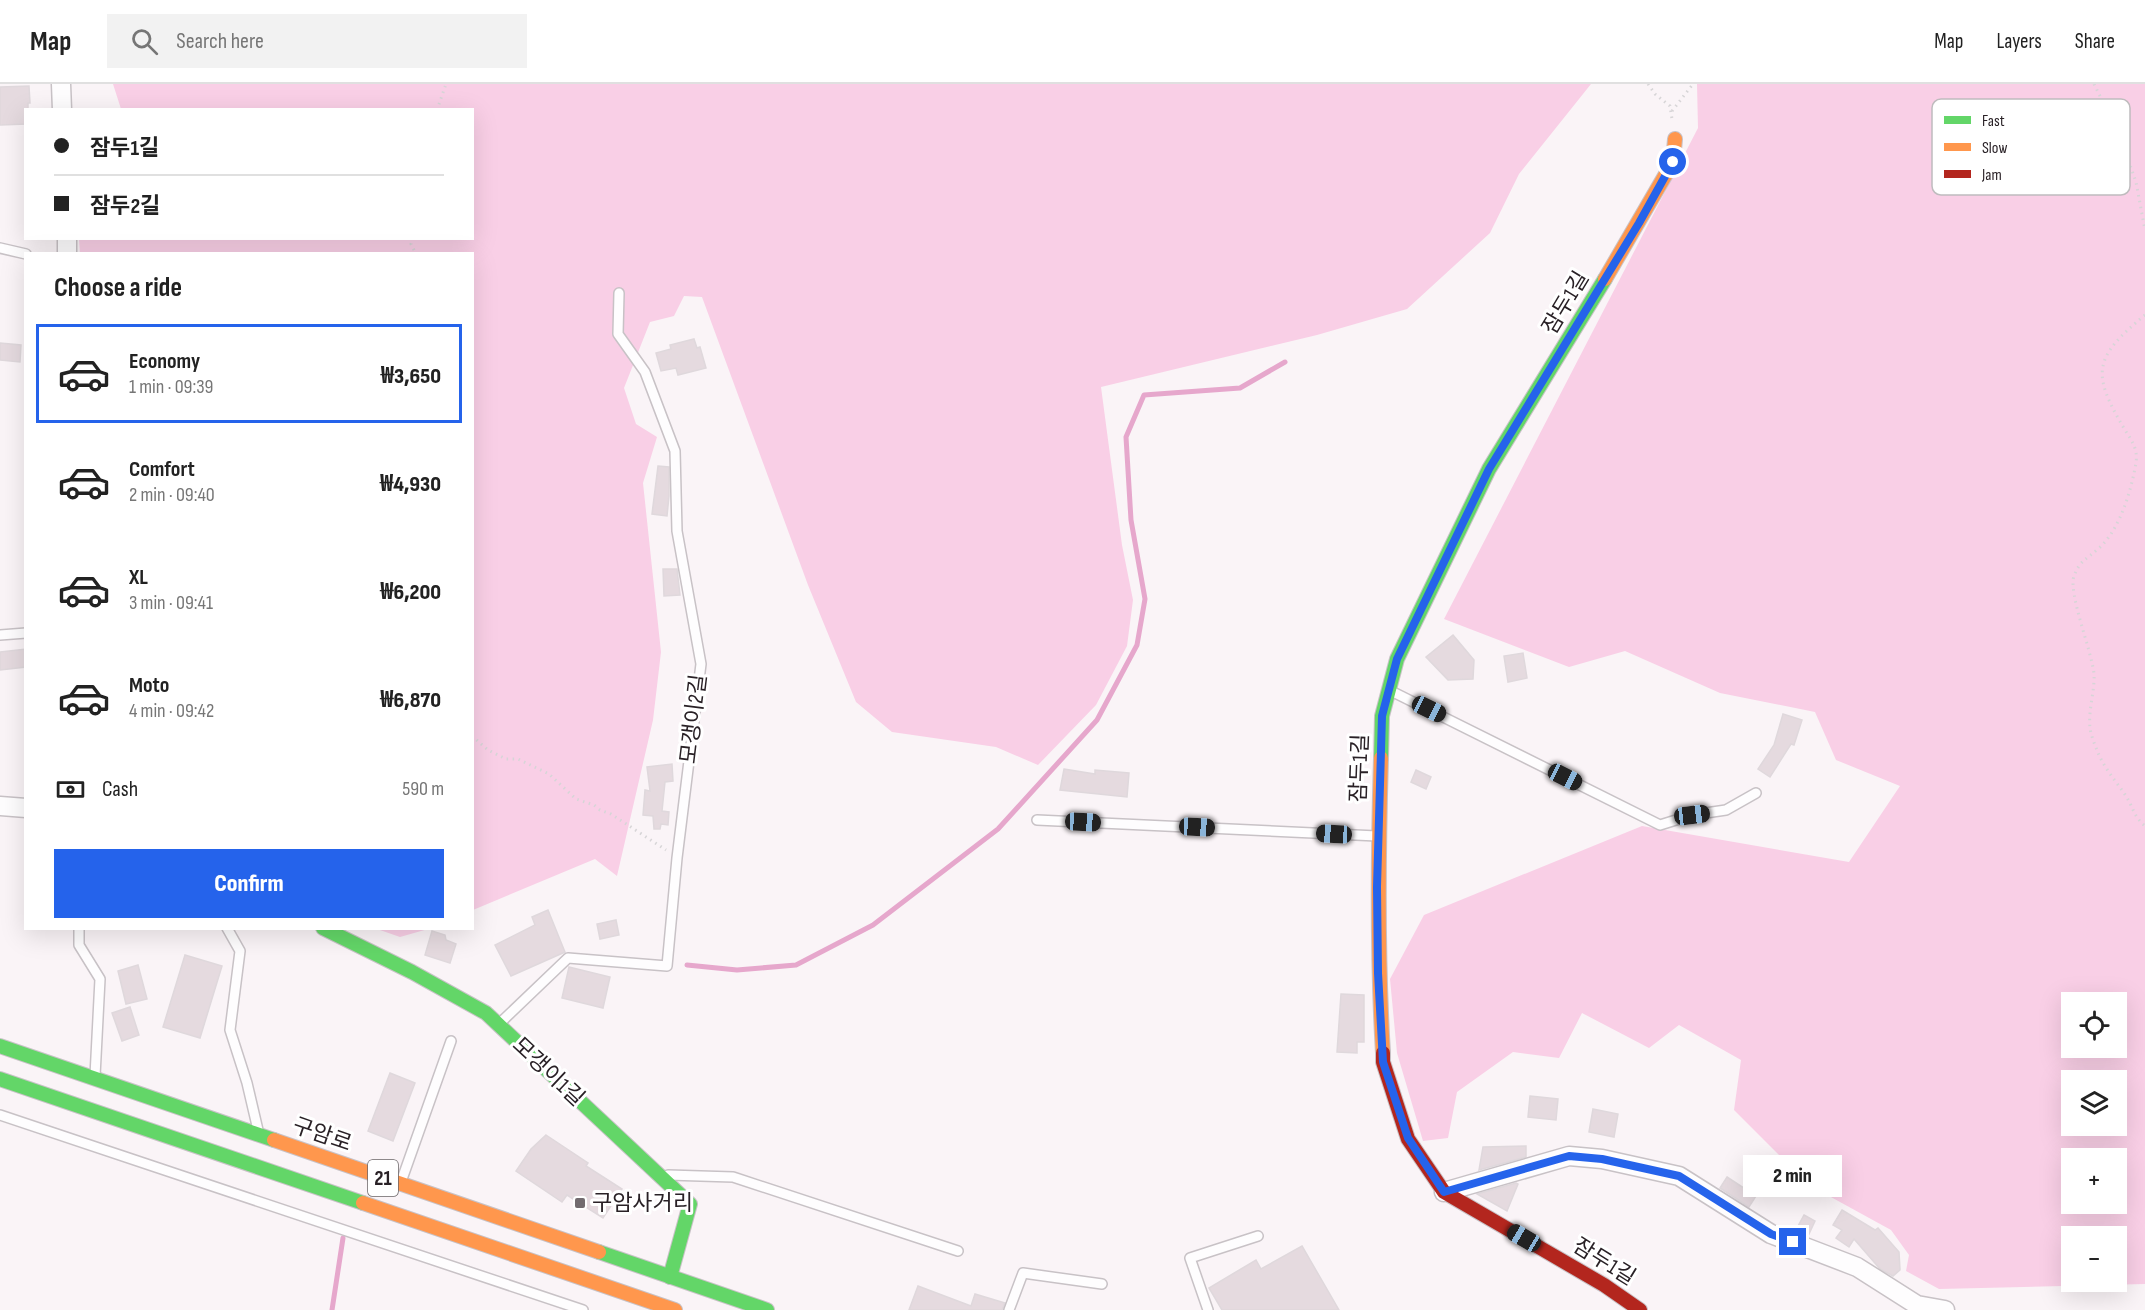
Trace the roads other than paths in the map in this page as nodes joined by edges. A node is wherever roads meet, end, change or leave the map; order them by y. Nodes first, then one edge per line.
1 (61, 84) edge
2 (62, 108) edge
3 (1675, 139) dead end
4 (0, 248) edge
5 (24, 254) edge
6 (620, 293) dead end
7 (24, 633) edge
8 (0, 635) edge
9 (1389, 690) junction
10 (1756, 792) dead end
11 (0, 806) edge
12 (24, 808) edge
13 (1037, 820) dead end
14 (1379, 836) junction
15 (79, 930) edge
16 (228, 930) edge
17 (326, 930) edge
18 (498, 1025) junction
19 (451, 1041) dead end
20 (0, 1046) edge
21 (0, 1079) edge
22 (95, 1079) junction
23 (0, 1115) edge
24 (260, 1135) junction
25 (660, 1175) junction
26 (400, 1184) junction
27 (1444, 1192) junction
28 (1258, 1236) dead end
29 (958, 1251) dead end
30 (670, 1277) junction
31 (1102, 1284) dead end
32 (583, 1310) edge
33 (675, 1310) edge
34 (766, 1310) edge
35 (1010, 1310) edge
36 (1208, 1310) edge
37 (1640, 1310) edge
38 (1945, 1310) edge

1 - 2 street
3 - 9 street, 잠두1길
4 - 5 lane
6 - 18 lane, 모갱이2길
7 - 8 lane
9 - 10 lane
9 - 14 street, 잠두1길
11 - 12 street
13 - 14 lane
14 - 27 street, 잠두1길
15 - 22 lane
16 - 24 lane
17 - 18 street, 모갱이1길
18 - 25 street, 모갱이1길
19 - 26 lane
20 - 22 street, 구암로 / 21
21 - 33 street, 21
22 - 24 street, 구암로 / 21
23 - 32 lane
24 - 26 street, 구암로 / 21
25 - 29 lane
25 - 30 street, 모갱이1길
26 - 30 street, 구암로 / 21
27 - 37 street, 잠두1길
27 - 38 street
28 - 36 lane
30 - 34 street, 구암로 / 21
31 - 35 lane

